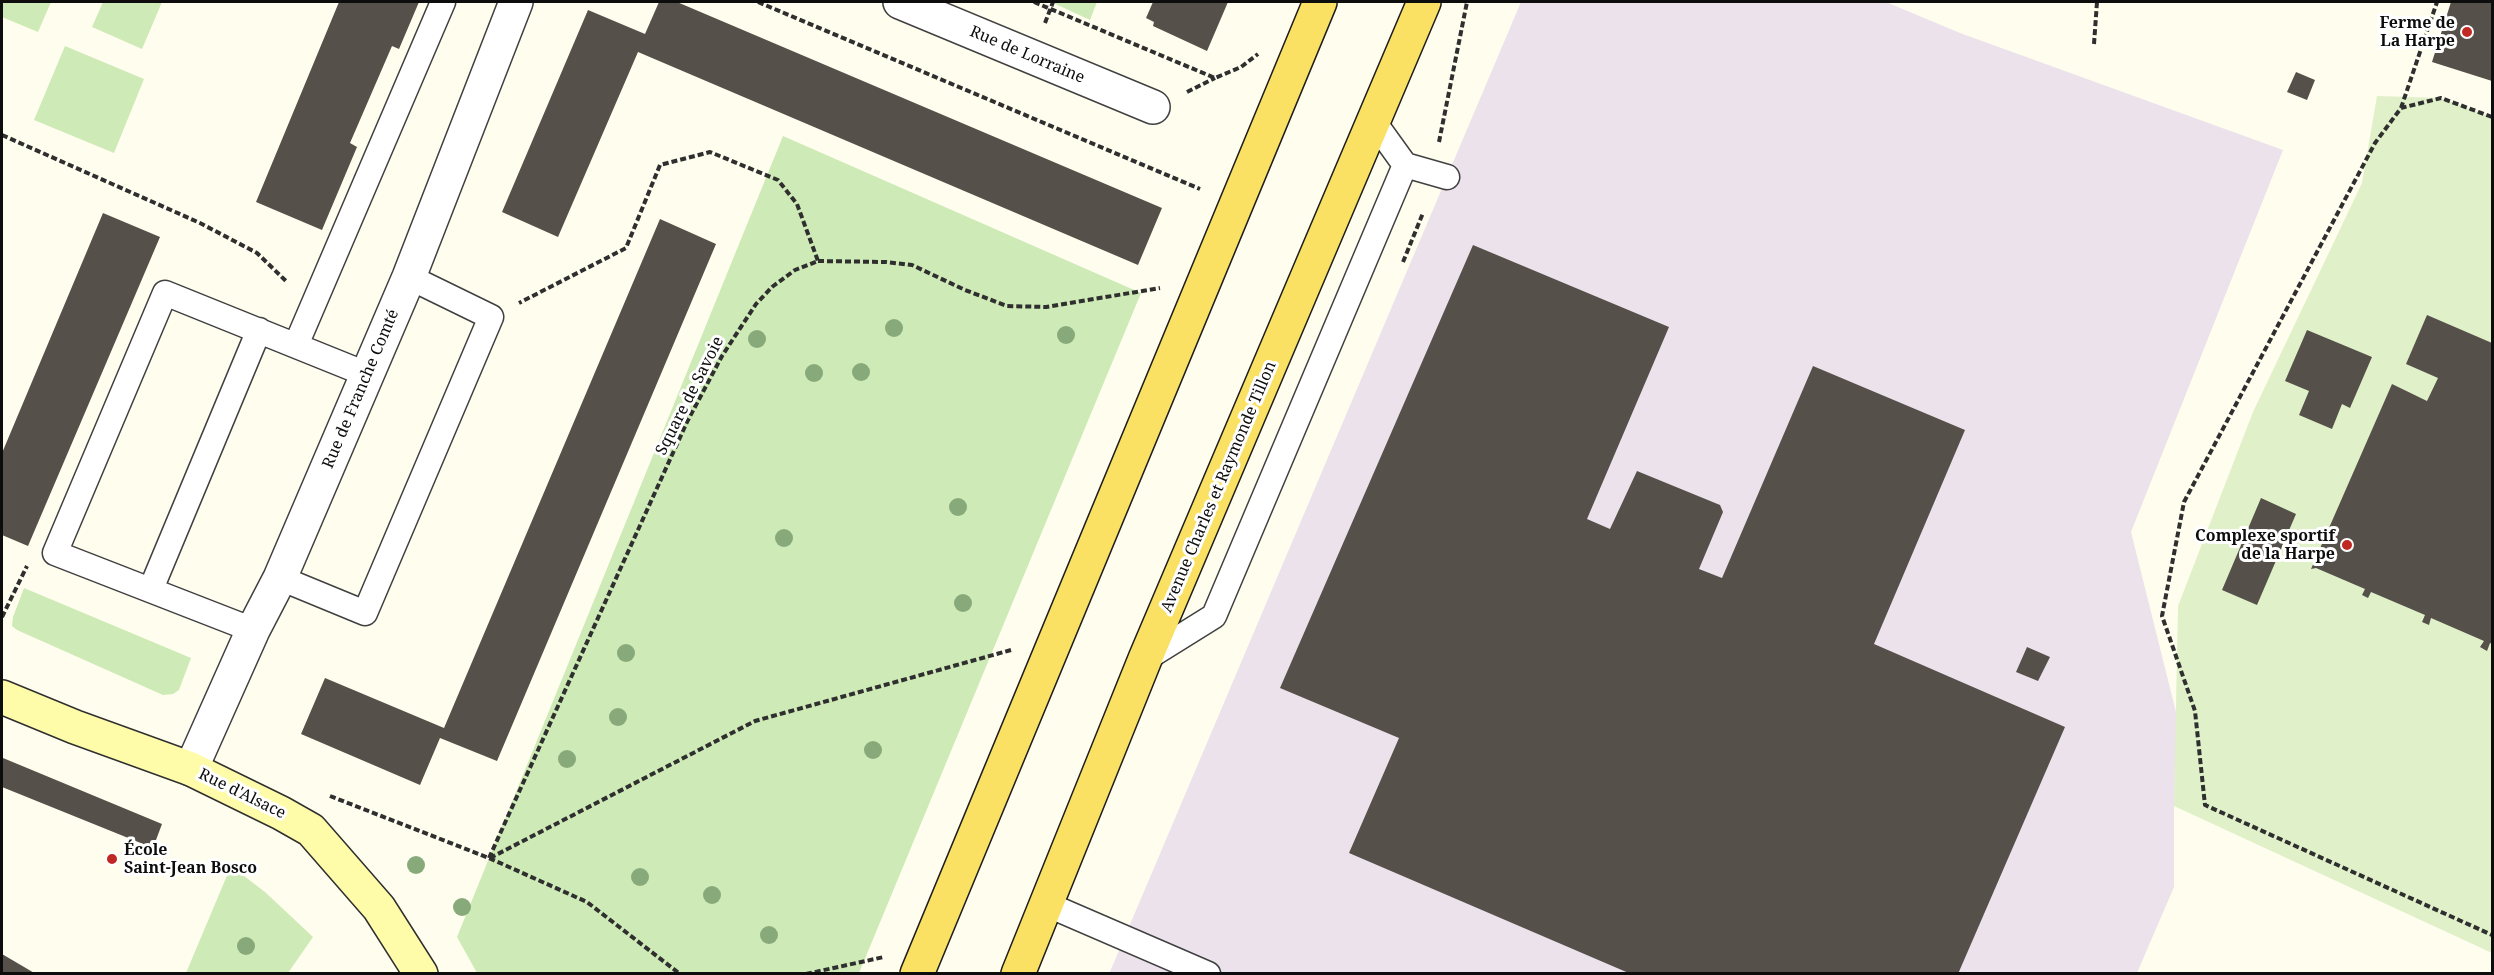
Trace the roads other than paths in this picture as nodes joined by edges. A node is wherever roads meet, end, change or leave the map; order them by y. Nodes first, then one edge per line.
1 (443, 2) edge
2 (516, 2) edge
3 (900, 2) edge
4 (1320, 2) edge
5 (1424, 2) edge
6 (1154, 108) dead end
7 (1374, 122) junction
8 (1405, 165) junction
9 (1447, 177) dead end
10 (409, 277) junction
11 (259, 330) junction
12 (296, 345) junction
13 (366, 374) junction
14 (280, 578) junction
15 (151, 589) junction
16 (253, 630) junction
17 (1145, 660) junction
18 (2, 697) edge
19 (191, 769) junction
20 (1001, 771) junction
21 (1046, 904) junction
22 (421, 974) edge
23 (917, 974) edge
24 (935, 974) edge
25 (1018, 974) edge
26 (1209, 974) edge

1 - 12 lane
2 - 10 street, Rue de Franche Comté
3 - 6 street, Rue de Lorraine
4 - 20 main road
5 - 7 main road, Avenue Charles et Raymonde Tillon
7 - 8 lane
7 - 17 main road, Avenue Charles et Raymonde Tillon
8 - 9 lane
8 - 17 lane
10 - 13 street, Rue de Franche Comté
10 - 14 lane
11 - 12 lane
11 - 15 lane
11 - 15 lane
12 - 13 lane
13 - 14 street, Rue de Franche Comté
14 - 16 street, Rue de Franche Comté
15 - 16 lane
16 - 19 street, Rue de Franche Comté
17 - 21 main road, Avenue Charles et Raymonde Tillon
18 - 19 street, Rue d'Alsace
19 - 22 street, Rue d'Alsace
20 - 23 main road
20 - 24 street
21 - 25 main road, Avenue Charles et Raymonde Tillon
21 - 26 lane

